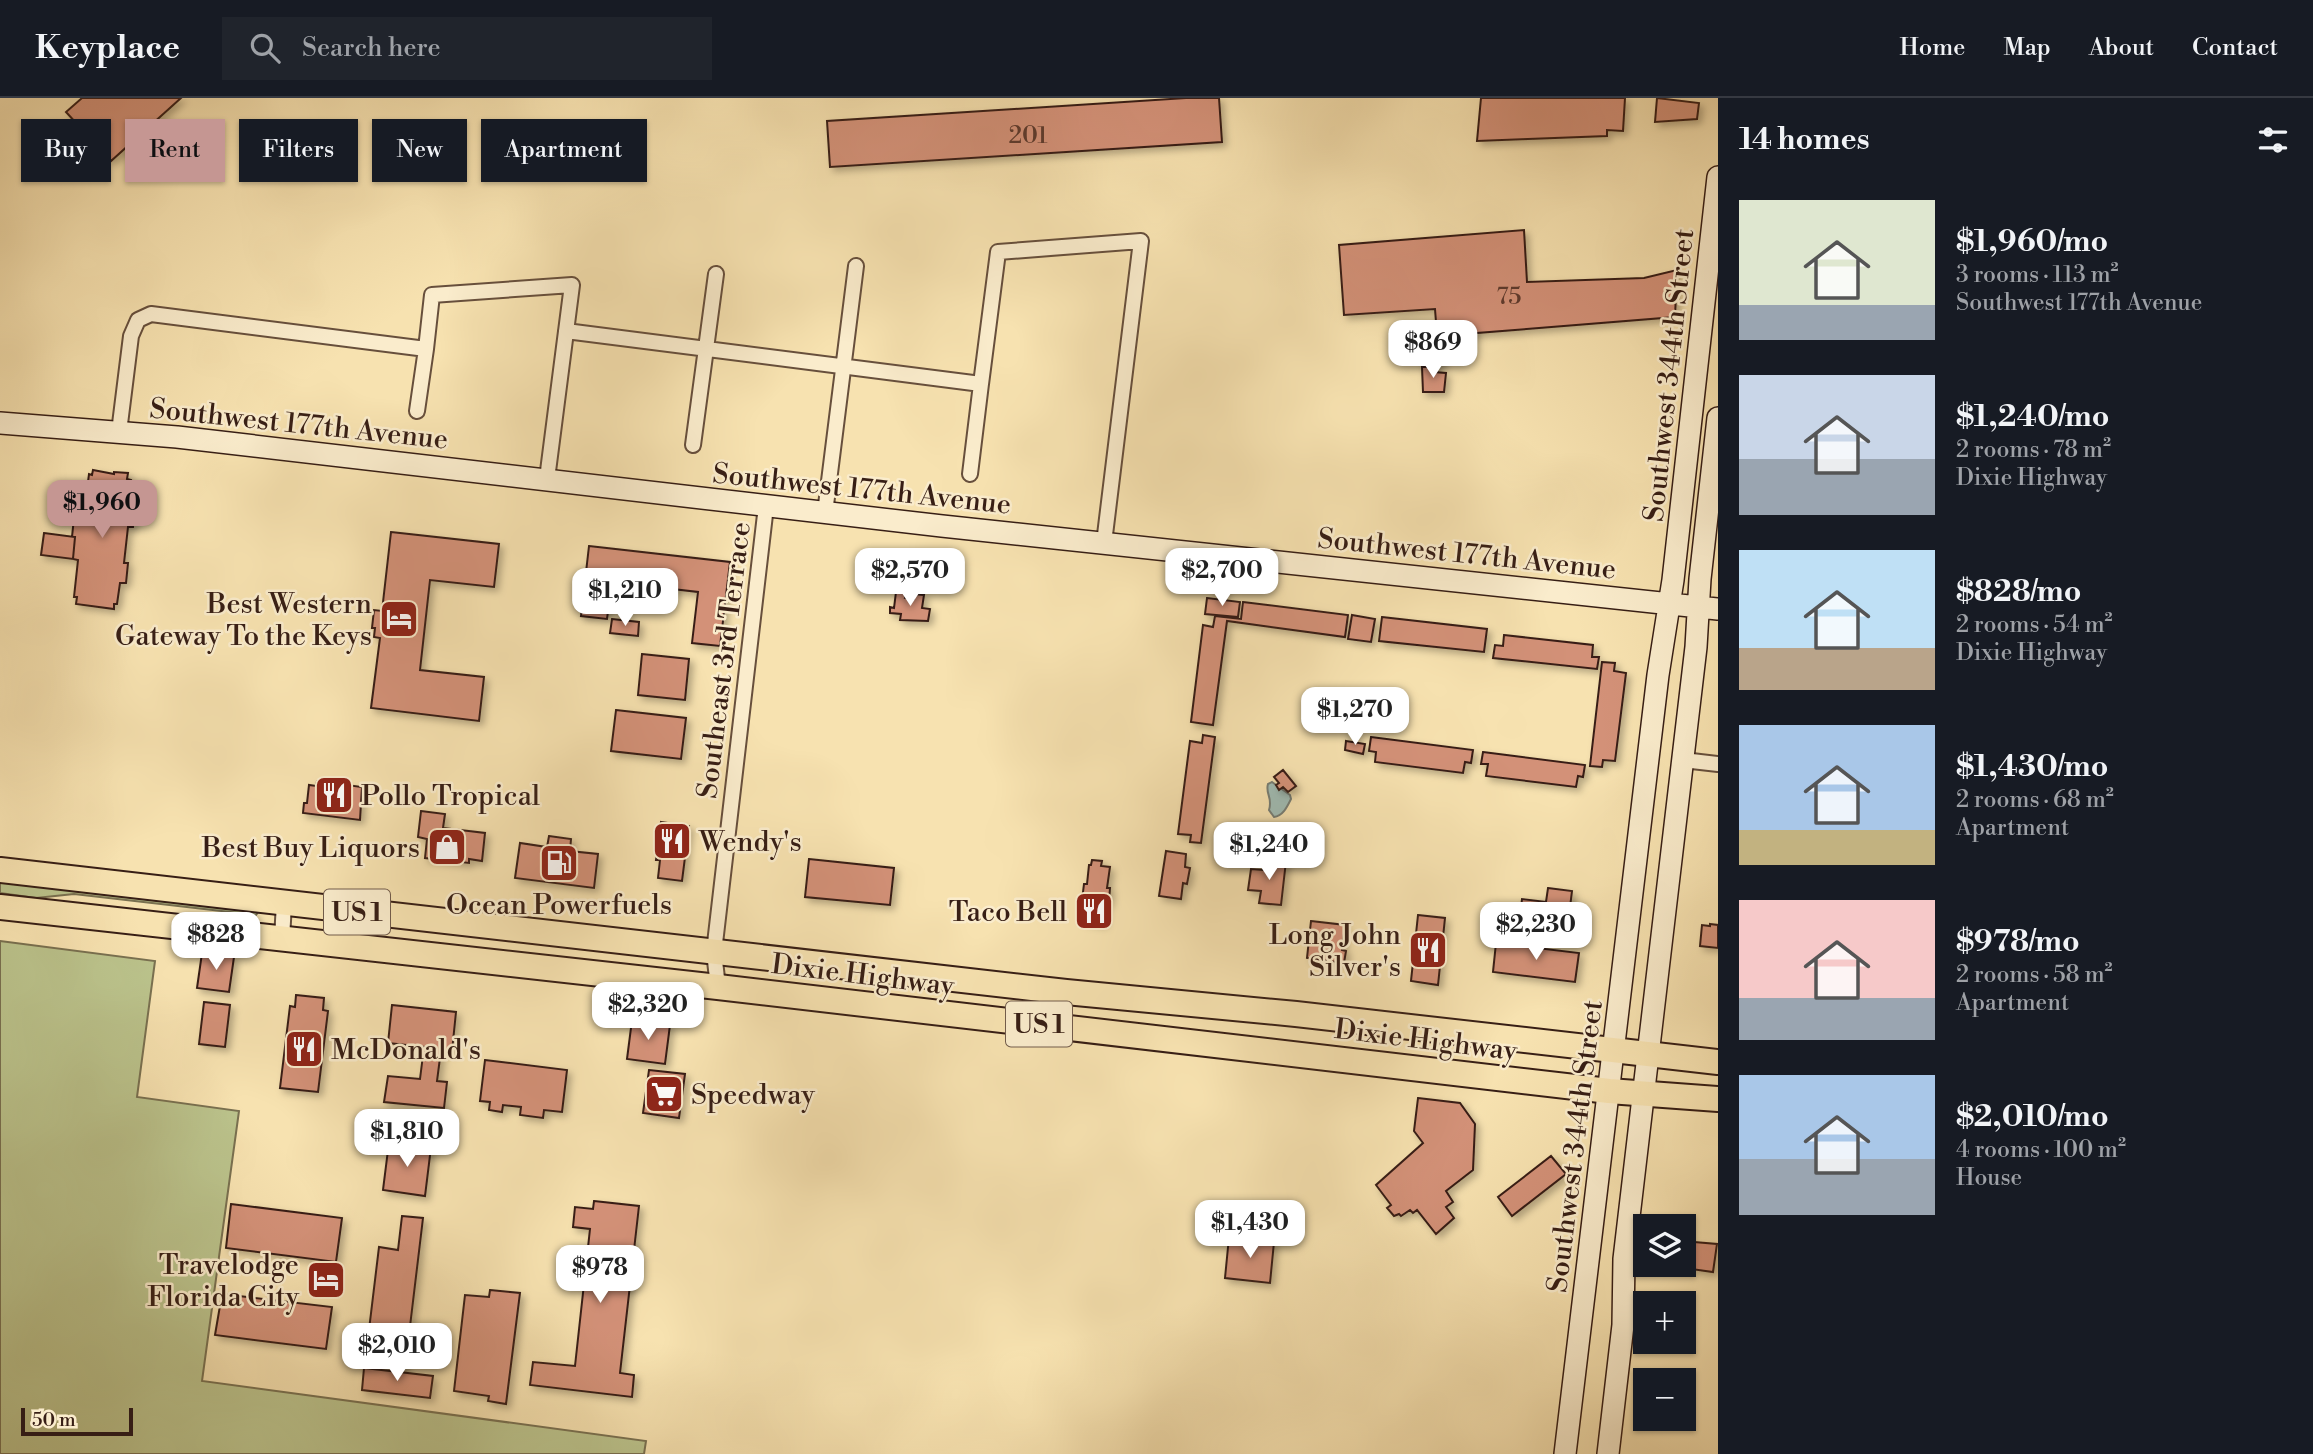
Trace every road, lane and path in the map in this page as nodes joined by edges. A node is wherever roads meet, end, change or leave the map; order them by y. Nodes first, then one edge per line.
1 (1718, 177) edge
2 (856, 266) dead end
3 (716, 274) dead end
4 (566, 331) junction
5 (706, 347) junction
6 (426, 349) junction
7 (844, 365) junction
8 (981, 384) junction
9 (417, 411) dead end
10 (1718, 418) edge
11 (0, 423) edge
12 (119, 432) junction
13 (693, 445) dead end
14 (970, 474) dead end
15 (547, 479) junction
16 (766, 506) junction
17 (825, 513) junction
18 (1104, 543) junction
19 (1669, 603) junction
20 (1708, 608) edge
21 (1683, 760) junction
22 (1718, 764) edge
23 (0, 870) edge
24 (284, 903) junction
25 (0, 907) edge
26 (282, 939) junction
27 (714, 952) junction
28 (718, 987) junction
29 (1614, 1050) junction
30 (1647, 1054) junction
31 (1718, 1062) edge
32 (1609, 1091) junction
33 (1642, 1093) junction
34 (1718, 1099) edge
35 (1565, 1454) edge
36 (1608, 1454) edge

1 - 19 main road, Southwest 344th Street
2 - 7 street
3 - 5 street
4 - 5 street
4 - 6 street
4 - 15 street
5 - 7 street
5 - 13 street
6 - 9 street
6 - 12 street
7 - 8 street
7 - 17 street
8 - 14 street
8 - 18 street
10 - 20 main road, Southwest 344th Street
11 - 12 main road, Southwest 177th Avenue
12 - 15 main road, Southwest 177th Avenue
15 - 16 main road, Southwest 177th Avenue
16 - 17 main road, Southwest 177th Avenue
16 - 27 street, Southeast 3rd Terrace
17 - 18 main road, Southwest 177th Avenue
18 - 19 main road, Southwest 177th Avenue
19 - 20 main road, Southwest 177th Avenue
19 - 29 main road, Southwest 344th Street
20 - 21 main road, Southwest 344th Street
21 - 22 street
21 - 30 main road, Southwest 344th Street
23 - 24 highway, Dixie Highway / US 1
24 - 26 street
24 - 27 highway, Dixie Highway / US 1
25 - 26 highway, Dixie Highway / US 1
26 - 28 highway, Dixie Highway / US 1
27 - 28 street, Southeast 3rd Terrace
27 - 29 highway, Dixie Highway / US 1
28 - 32 highway, Dixie Highway / US 1
29 - 30 highway, Dixie Highway / US 1
29 - 32 main road, Southwest 344th Street
30 - 31 highway, Dixie Highway / US 1
30 - 33 main road, Southwest 344th Street
32 - 33 highway, Dixie Highway / US 1
32 - 35 main road, Southwest 344th Street
33 - 34 highway, Dixie Highway / US 1
33 - 36 main road, Southwest 344th Street

